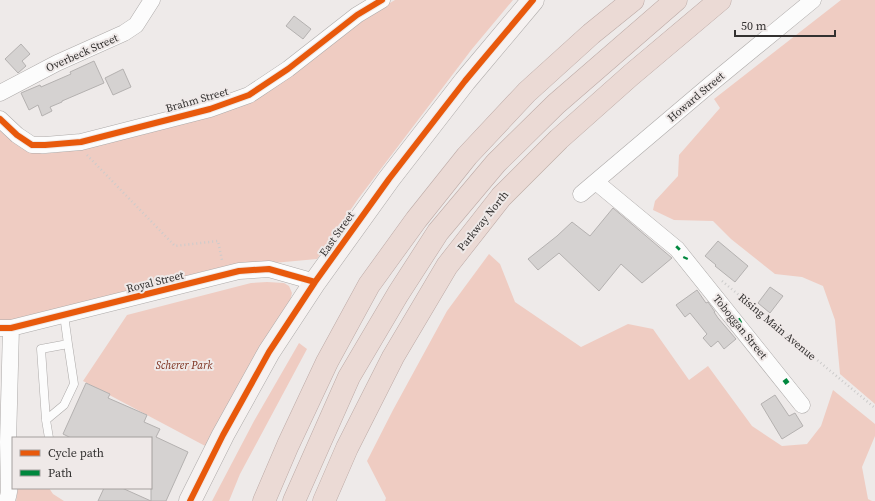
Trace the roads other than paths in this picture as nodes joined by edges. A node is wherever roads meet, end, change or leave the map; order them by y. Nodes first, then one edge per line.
1 (152, 0) edge
2 (382, 0) edge
3 (533, 0) edge
4 (633, 0) edge
5 (676, 0) edge
6 (720, 0) edge
7 (813, 0) edge
8 (0, 92) edge
9 (0, 119) edge
10 (596, 182) junction
11 (581, 194) dead end
12 (315, 282) junction
13 (64, 315) junction
14 (6, 328) edge
15 (68, 344) junction
16 (802, 405) dead end
17 (46, 420) junction
18 (49, 437) edge
19 (7, 501) edge
20 (190, 501) edge
21 (264, 501) edge
22 (294, 501) edge
23 (324, 501) edge

1 - 8 street, Overbeck Street
2 - 9 street, Brahm Street
3 - 12 main road, East Street
4 - 21 highway
5 - 22 highway
6 - 23 highway, Parkway North
7 - 10 street, Howard Street
10 - 11 street, Howard Street
10 - 16 street, Toboggan Street
12 - 13 street, Royal Street
12 - 20 main road, East Street
13 - 14 street, Royal Street
13 - 15 lane
14 - 19 street
15 - 17 lane
15 - 17 lane
17 - 18 lane

